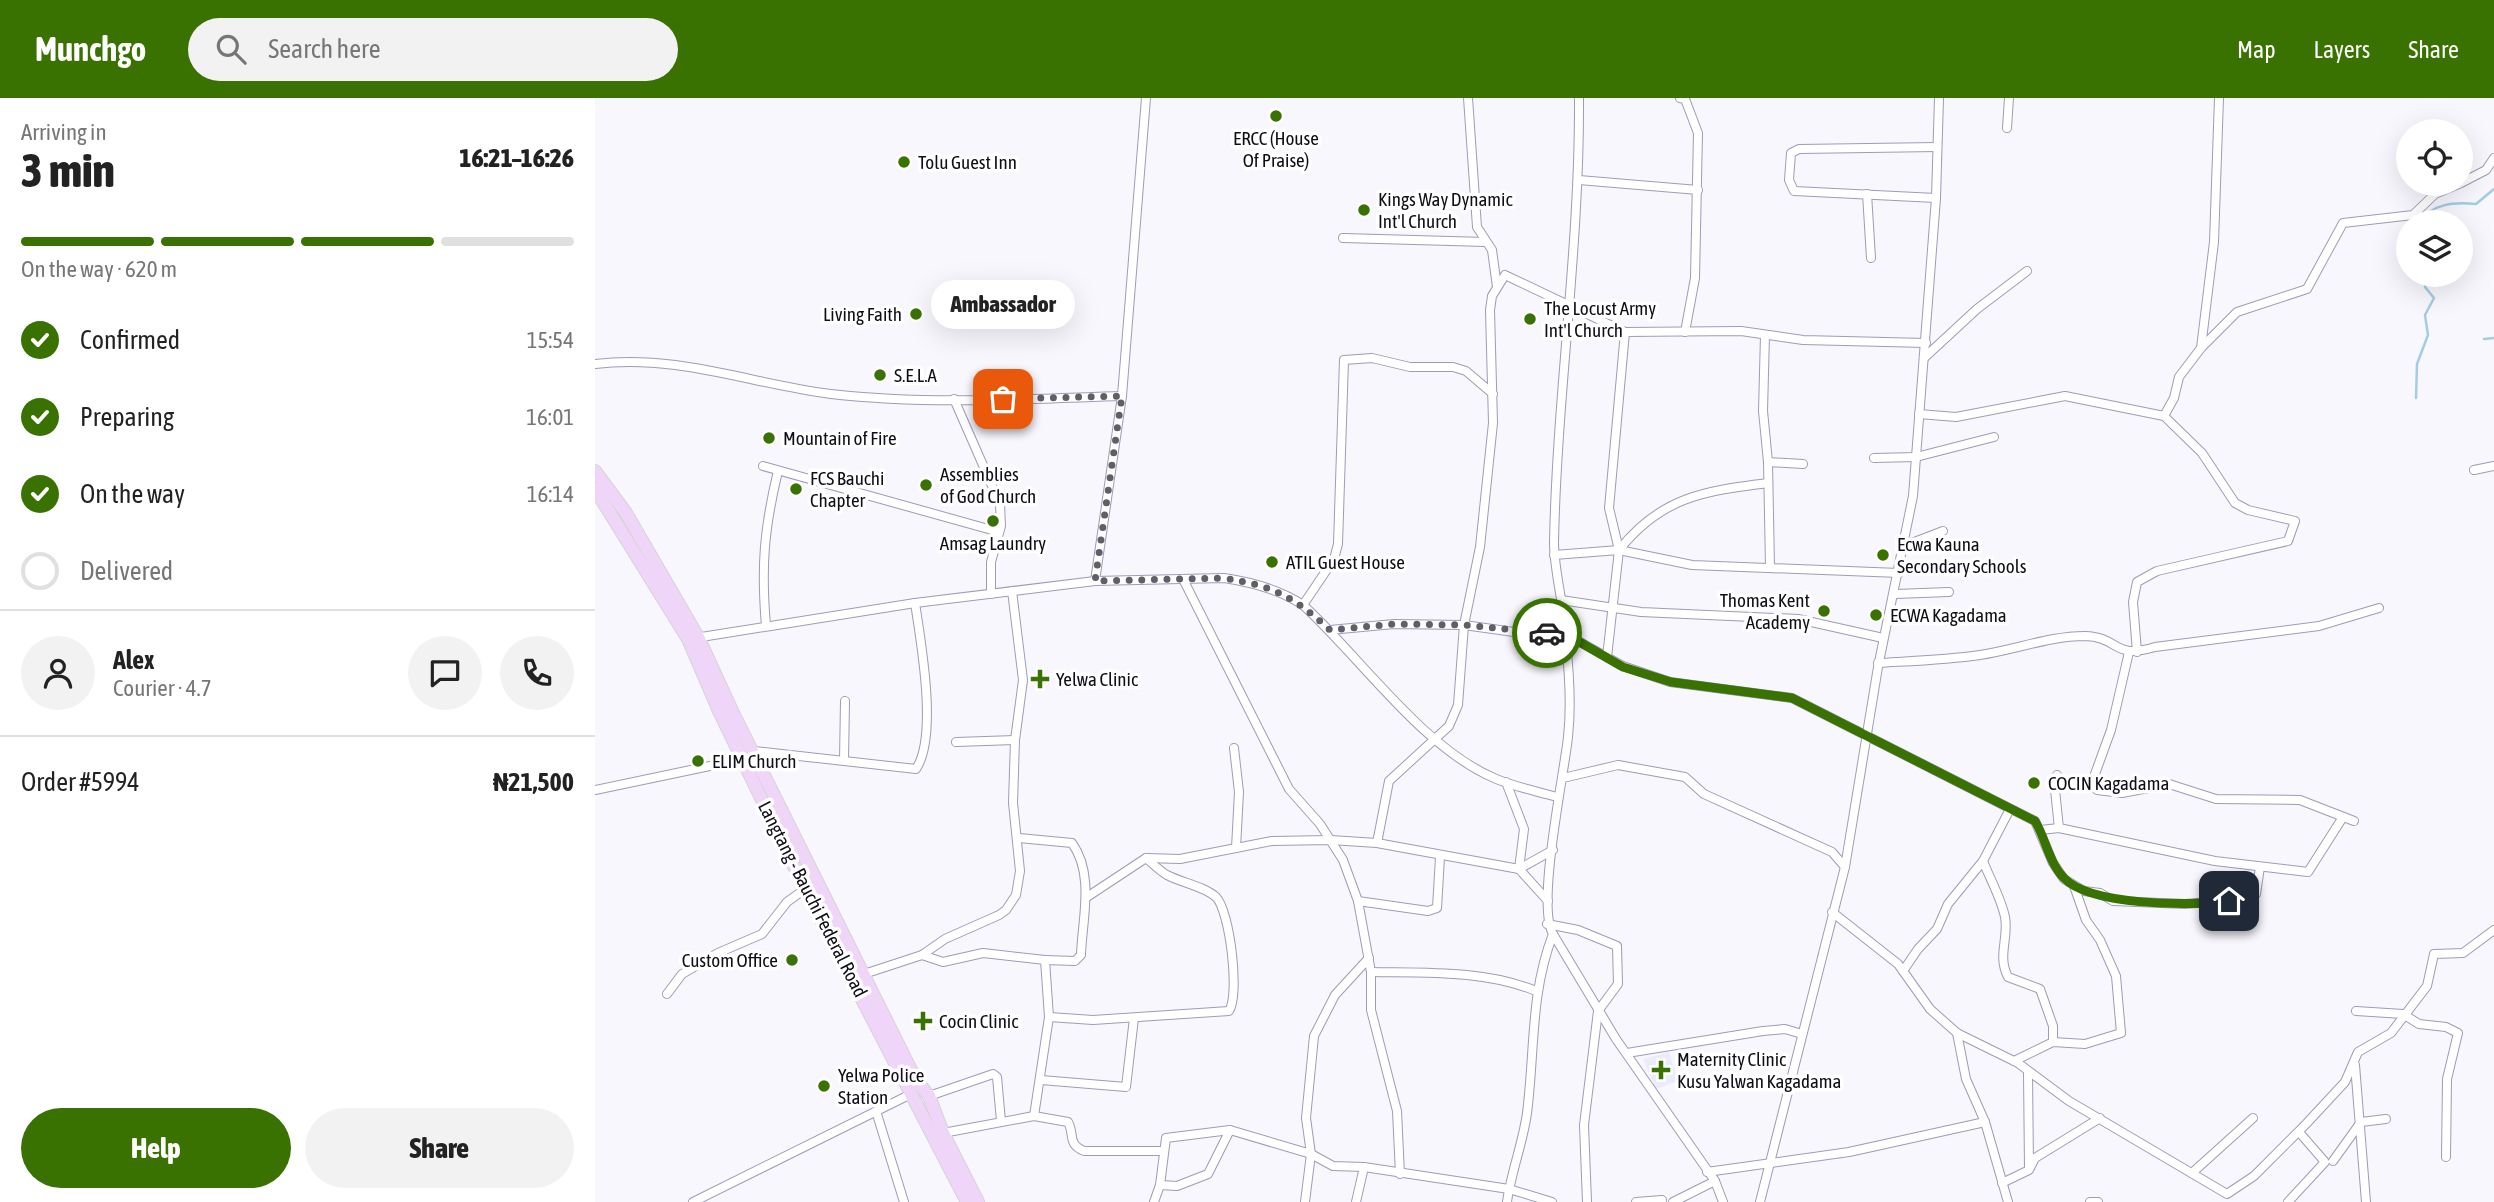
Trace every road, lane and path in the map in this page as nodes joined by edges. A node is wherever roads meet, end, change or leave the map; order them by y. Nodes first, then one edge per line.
1 (1146, 98) edge
2 (1468, 98) edge
3 (1579, 98) edge
4 (1680, 98) edge
5 (1939, 98) edge
6 (2009, 98) edge
7 (2219, 98) edge
8 (2007, 128) dead end
9 (1937, 147) junction
10 (2494, 158) edge
11 (2473, 176) edge
12 (1579, 180) junction
13 (1698, 190) junction
14 (1867, 194) junction
15 (2433, 196) edge
16 (1936, 198) junction
17 (1343, 238) dead end
18 (1486, 242) junction
19 (1871, 258) dead end
20 (2027, 271) dead end
21 (1497, 287) junction
22 (1570, 307) junction
23 (1626, 332) junction
24 (1685, 332) junction
25 (1765, 335) junction
26 (1926, 343) junction
27 (2201, 348) junction
28 (1924, 358) junction
29 (595, 364) edge
30 (1493, 394) junction
31 (1122, 396) junction
32 (954, 399) junction
33 (1919, 414) junction
34 (2164, 416) junction
35 (1994, 436) dead end
36 (1916, 457) junction
37 (1874, 458) dead end
38 (1768, 462) junction
39 (1803, 464) dead end
40 (763, 466) dead end
41 (2494, 467) edge
42 (2474, 470) dead end
43 (595, 471) edge
44 (778, 471) junction
45 (1768, 483) junction
46 (595, 489) edge
47 (1944, 531) dead end
48 (999, 532) junction
49 (1904, 546) junction
50 (1619, 550) junction
51 (1554, 555) junction
52 (1770, 567) junction
53 (1899, 573) junction
54 (1184, 579) junction
55 (1095, 581) junction
56 (1012, 591) junction
57 (1949, 592) dead end
58 (991, 594) junction
59 (1895, 594) junction
60 (1561, 600) junction
61 (915, 603) junction
62 (1303, 605) junction
63 (1612, 608) junction
64 (2379, 608) dead end
65 (1464, 625) junction
66 (766, 626) junction
67 (1330, 630) junction
68 (1564, 633) junction
69 (693, 638) junction
70 (1883, 638) junction
71 (2133, 652) junction
72 (1607, 657) junction
73 (1878, 663) junction
74 (845, 701) dead end
75 (1868, 734) junction
76 (1435, 739) junction
77 (1015, 740) junction
78 (956, 742) dead end
79 (1234, 748) dead end
80 (754, 751) junction
81 (743, 759) junction
82 (844, 760) junction
83 (2057, 775) dead end
84 (1563, 778) junction
85 (1506, 782) junction
86 (595, 789) edge
87 (1557, 797) junction
88 (2010, 810) junction
89 (2343, 817) junction
90 (2354, 821) dead end
91 (2059, 828) junction
92 (2041, 830) junction
93 (1019, 838) junction
94 (1331, 840) junction
95 (1377, 843) junction
96 (1236, 848) junction
97 (1553, 850) junction
98 (1440, 857) junction
99 (1146, 858) junction
100 (1983, 861) junction
101 (1845, 867) junction
102 (2260, 867) junction
103 (1519, 869) junction
104 (2074, 886) junction
105 (805, 889) junction
106 (1087, 897) junction
107 (1358, 901) junction
108 (1548, 901) junction
109 (1832, 912) junction
110 (1546, 924) junction
111 (2494, 930) edge
112 (1553, 934) junction
113 (922, 955) junction
114 (1369, 958) junction
115 (1045, 960) junction
116 (1903, 971) junction
117 (1371, 972) junction
118 (864, 974) junction
119 (1536, 991) junction
120 (667, 994) dead end
121 (1598, 1011) junction
122 (2356, 1011) dead end
123 (2403, 1014) junction
124 (1049, 1017) junction
125 (1134, 1018) junction
126 (1957, 1033) junction
127 (1802, 1034) junction
128 (2053, 1042) junction
129 (1627, 1053) junction
130 (2014, 1061) junction
131 (2355, 1065) junction
132 (2028, 1073) junction
133 (1041, 1080) junction
134 (913, 1093) junction
135 (929, 1096) junction
136 (876, 1111) junction
137 (1034, 1116) junction
138 (2099, 1118) junction
139 (2253, 1118) dead end
140 (2386, 1119) dead end
141 (1001, 1121) junction
142 (1985, 1122) junction
143 (2361, 1122) junction
144 (1230, 1130) junction
145 (2299, 1132) junction
146 (943, 1133) junction
147 (1164, 1151) junction
148 (1311, 1154) junction
149 (2446, 1157) dead end
150 (1772, 1160) junction
151 (2333, 1161) dead end
152 (1364, 1167) junction
153 (2029, 1170) junction
154 (1707, 1172) junction
155 (2192, 1173) junction
156 (1400, 1174) junction
157 (1715, 1181) junction
158 (2002, 1183) junction
159 (1160, 1185) junction
160 (1509, 1189) junction
161 (2229, 1198) edge
162 (1662, 1201) edge
163 (693, 1202) edge
164 (904, 1202) edge
165 (967, 1202) edge
166 (978, 1202) edge
167 (1154, 1202) edge
168 (1305, 1202) edge
169 (1356, 1202) edge
170 (1507, 1202) edge
171 (1552, 1202) edge
172 (1587, 1202) edge
173 (1636, 1202) edge
174 (1672, 1202) edge
175 (1723, 1202) edge
176 (1760, 1202) edge
177 (2008, 1202) edge
178 (2090, 1202) edge
179 (2098, 1202) edge
180 (2288, 1202) edge
181 (2366, 1202) edge

1 - 31 street
2 - 18 street
3 - 12 street
4 - 13 street
5 - 9 street
6 - 8 street
7 - 27 street
9 - 14 street
9 - 16 street
10 - 11 street
12 - 13 street
12 - 22 street
13 - 24 street
14 - 16 street
14 - 19 street
15 - 27 street
16 - 26 street
17 - 18 street
18 - 21 street
20 - 28 street
21 - 22 street
21 - 30 street
22 - 23 street
22 - 51 street
23 - 24 street
23 - 50 street
24 - 25 street
25 - 26 street
25 - 38 street
26 - 28 street
27 - 34 street
28 - 33 street
29 - 32 street
30 - 62 street
30 - 65 street
31 - 32 street
31 - 55 street
32 - 48 street
33 - 34 street
33 - 36 street
34 - 71 street
35 - 36 street
36 - 37 street
36 - 49 street
38 - 39 street
38 - 45 street
40 - 44 street
41 - 42 street
43 - 69 main road
44 - 48 street
44 - 66 street
45 - 50 street
45 - 52 street
46 - 69 main road, Langtang - Bauchi Federal Road
47 - 49 street
48 - 58 street
49 - 53 street
50 - 51 street
50 - 52 street
50 - 63 street
51 - 60 street
52 - 53 street
53 - 59 street
54 - 55 street
54 - 62 street
54 - 94 street
55 - 56 street
56 - 58 street
56 - 77 street
57 - 59 street
58 - 61 street
59 - 70 street
60 - 63 street
60 - 68 street
61 - 66 street
61 - 82 street
62 - 67 street
63 - 70 street
63 - 72 street
64 - 71 street
65 - 67 street
65 - 68 street
65 - 76 street
66 - 69 street
67 - 76 street
68 - 72 street
68 - 84 street
69 - 80 main road
69 - 81 main road, Langtang - Bauchi Federal Road
70 - 73 street
71 - 73 street
71 - 89 street
72 - 75 street
73 - 75 street
74 - 82 street
75 - 88 street
75 - 101 street
76 - 85 street
76 - 95 street
77 - 78 street
77 - 93 street
79 - 96 street
80 - 82 street
80 - 118 main road
81 - 86 street
81 - 105 main road, Langtang - Bauchi Federal Road
83 - 91 street
84 - 87 street
84 - 101 street
85 - 87 street
85 - 103 street
87 - 97 street
88 - 92 street
88 - 100 street
89 - 90 street
89 - 102 street
91 - 92 street
91 - 102 street
92 - 104 street
93 - 106 street
93 - 113 street
94 - 95 street
94 - 96 street
94 - 107 street
95 - 98 street
96 - 99 street
97 - 103 street
97 - 108 street
98 - 103 street
98 - 107 street
99 - 106 street
99 - 125 street
100 - 116 street
100 - 128 street
101 - 109 street
102 - 104 street
103 - 108 street
104 - 128 street
105 - 120 street
105 - 134 main road, Langtang - Bauchi Federal Road
106 - 115 street
107 - 114 street
108 - 110 street
109 - 116 street
109 - 127 street
110 - 112 street
110 - 121 street
111 - 123 street
112 - 119 street
112 - 121 street
113 - 115 street
113 - 118 street
114 - 117 street
114 - 148 street
115 - 124 street
116 - 126 street
117 - 119 street
117 - 156 street
118 - 135 main road
119 - 160 street
121 - 129 street
121 - 172 street
122 - 123 street
123 - 131 street
123 - 149 street
124 - 125 street
124 - 133 street
125 - 133 street
126 - 130 street
126 - 142 street
127 - 129 street
127 - 150 street
128 - 130 street
129 - 154 street
130 - 132 street
131 - 143 street
131 - 145 street
132 - 138 street
132 - 153 street
133 - 137 street
134 - 136 street
134 - 165 main road, Langtang - Bauchi Federal Road
135 - 141 street
135 - 146 main road
136 - 163 street
136 - 164 street
137 - 141 street
137 - 147 street
138 - 153 street
138 - 155 street
139 - 155 street
140 - 143 street
141 - 146 street
142 - 150 street
142 - 158 street
143 - 151 street
143 - 181 street
144 - 147 street
144 - 148 street
144 - 159 street
145 - 161 street
145 - 180 street
146 - 166 main road
147 - 159 street
148 - 152 street
148 - 168 street
150 - 154 street
150 - 176 street
152 - 156 street
152 - 169 street
153 - 158 street
154 - 157 street
155 - 161 street
156 - 160 street
157 - 174 street
157 - 175 street
158 - 177 street
159 - 167 street
160 - 170 street
160 - 171 street
162 - 173 street
178 - 179 street

